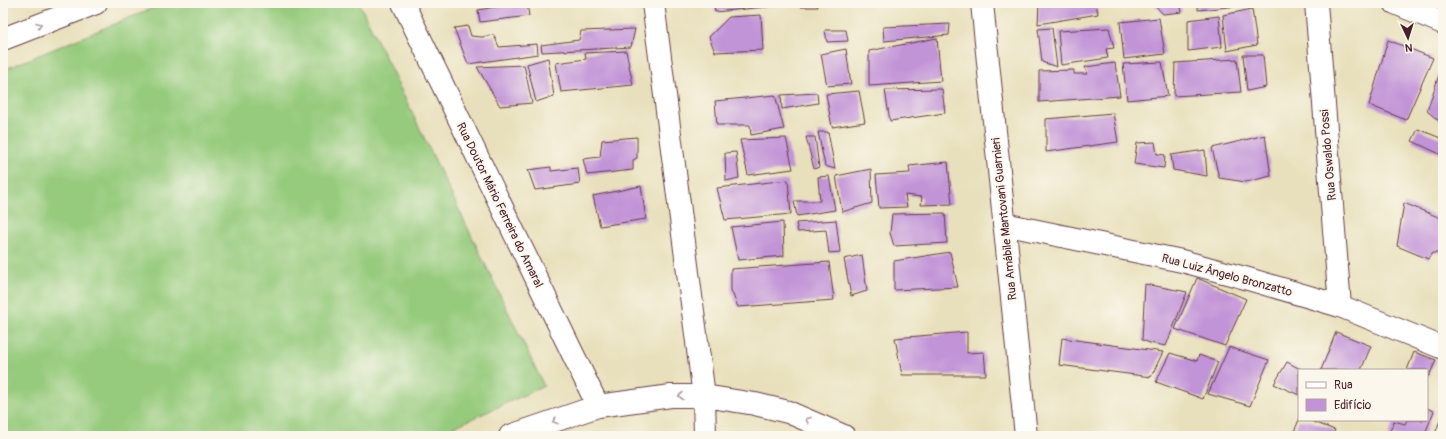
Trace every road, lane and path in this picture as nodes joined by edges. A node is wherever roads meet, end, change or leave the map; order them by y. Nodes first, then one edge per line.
1 (96, 3) edge
2 (402, 3) edge
3 (653, 3) edge
4 (982, 3) edge
5 (1316, 3) edge
6 (1395, 3) edge
7 (1443, 23) edge
8 (3, 40) edge
9 (1004, 224) junction
10 (1340, 306) junction
11 (1443, 348) edge
12 (704, 396) junction
13 (598, 406) junction
14 (510, 436) edge
15 (706, 436) edge
16 (844, 436) edge
17 (1026, 436) edge

8 -> 1 street
2 - 13 street, Rua Doutor Mário Ferreira do Amaral
3 - 12 street
4 - 9 street, Rua Amábile Mantovani Guarnieri
5 - 10 street, Rua Oswaldo Possi
6 - 7 street
9 - 10 street, Rua Luiz Ângelo Bronzatto
9 - 17 street, Rua Amábile Mantovani Guarnieri
10 - 11 street, Rua Luiz Ângelo Bronzatto
12 -> 13 street
12 - 15 street
16 -> 12 street
13 -> 14 street

